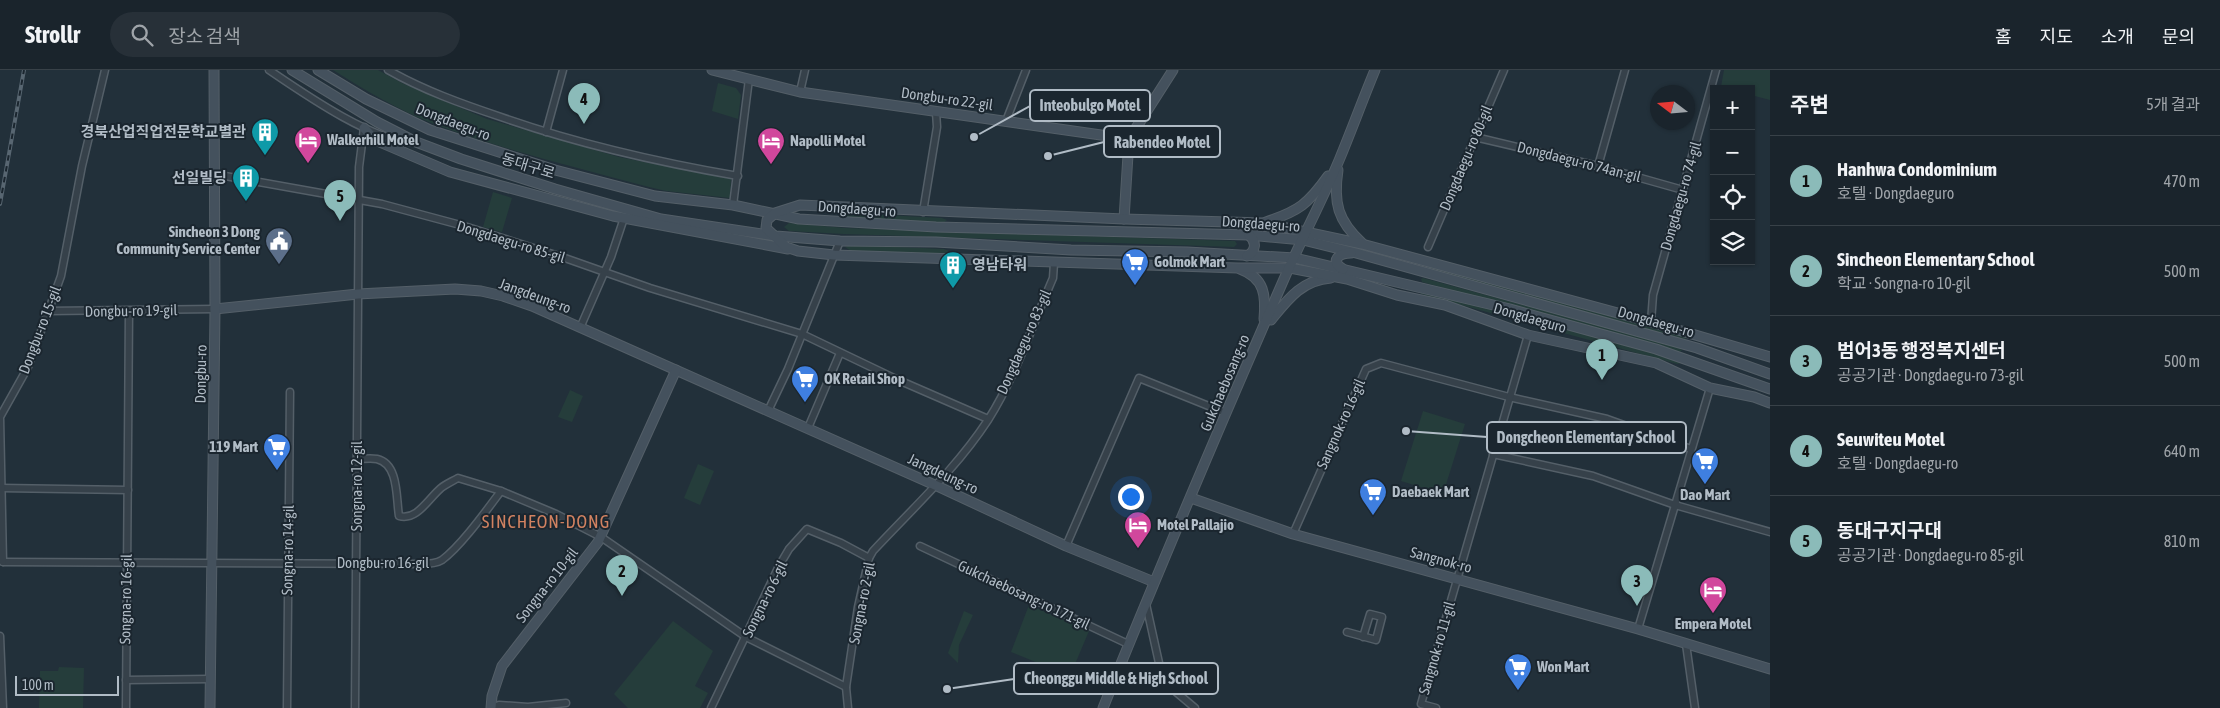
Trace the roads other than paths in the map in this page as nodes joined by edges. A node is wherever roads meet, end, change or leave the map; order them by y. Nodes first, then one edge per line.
1 (104, 70) edge
2 (212, 70) edge
3 (224, 70) edge
4 (269, 70) edge
5 (292, 70) edge
6 (318, 70) edge
7 (388, 70) edge
8 (563, 70) edge
9 (712, 70) edge
10 (805, 70) edge
11 (1026, 70) edge
12 (1172, 70) edge
13 (1374, 70) edge
14 (1504, 70) edge
15 (1625, 70) edge
16 (1716, 70) edge
17 (214, 80) junction
18 (748, 80) junction
19 (800, 92) junction
20 (936, 112) junction
21 (1006, 121) junction
22 (364, 128) junction
23 (546, 132) junction
24 (1475, 137) junction
25 (1129, 139) junction
26 (416, 142) junction
27 (1340, 158) junction
28 (1598, 166) junction
29 (214, 174) junction
30 (738, 176) junction
31 (1683, 190) junction
32 (358, 200) junction
33 (733, 205) junction
34 (923, 212) junction
35 (775, 213) junction
36 (624, 218) junction
37 (1124, 219) junction
38 (1264, 222) junction
39 (1249, 235) junction
40 (776, 236) junction
41 (1305, 236) junction
42 (840, 241) junction
43 (1362, 244) junction
44 (1428, 247) dead end
45 (798, 251) junction
46 (1356, 252) junction
47 (834, 255) junction
48 (1247, 256) junction
49 (1295, 258) junction
50 (1054, 263) junction
51 (1238, 268) junction
52 (1290, 268) junction
53 (1344, 269) junction
54 (605, 272) junction
55 (1347, 279) junction
56 (358, 294) junction
57 (216, 309) junction
58 (129, 311) junction
59 (47, 312) junction
60 (1651, 322) junction
61 (580, 328) junction
62 (1262, 330) junction
63 (802, 334) junction
64 (1528, 334) junction
65 (840, 353) junction
66 (1770, 358) edge
67 (676, 370) junction
68 (1770, 374) edge
69 (1710, 388) junction
70 (1770, 389) edge
71 (290, 392) dead end
72 (1509, 397) junction
73 (1770, 403) edge
74 (768, 410) junction
75 (1226, 413) junction
76 (988, 419) junction
77 (808, 428) junction
78 (1692, 449) junction
79 (1493, 454) junction
80 (357, 459) junction
81 (936, 486) junction
82 (1, 488) edge
83 (128, 490) junction
84 (501, 491) junction
85 (1191, 498) junction
86 (1675, 505) junction
87 (1770, 532) edge
88 (1293, 534) junction
89 (601, 537) junction
90 (920, 546) dead end
91 (1066, 546) junction
92 (869, 558) junction
93 (126, 562) junction
94 (357, 563) junction
95 (2, 564) edge
96 (212, 564) junction
97 (288, 564) junction
98 (1457, 578) junction
99 (1154, 582) junction
100 (1145, 603) junction
101 (1638, 629) junction
102 (1346, 632) dead end
103 (0, 636) edge
104 (746, 637) junction
105 (1364, 637) dead end
106 (1128, 644) junction
107 (1686, 644) junction
108 (1770, 668) edge
109 (210, 679) junction
110 (126, 680) junction
111 (846, 687) junction
112 (566, 703) dead end
113 (3, 708) edge
114 (126, 708) edge
115 (210, 708) edge
116 (286, 708) edge
117 (355, 708) edge
118 (491, 708) edge
119 (711, 708) edge
120 (848, 708) edge
121 (1103, 708) edge
122 (1195, 708) edge
123 (1436, 708) edge
124 (1695, 708) edge

1 - 59 street, Dongbu-ro 15-gil
2 - 17 main road, Dongbu-ro
3 - 17 main road
4 - 22 street
5 - 26 main road, 동대구로
6 - 33 main road, Dongdaegu-ro
7 - 23 street
8 - 23 street
9 - 18 main road, Dongbu-ro 22-gil
10 - 19 street
11 - 21 street
12 - 25 main road
13 - 27 main road, Gukchaebosang-ro
14 - 24 street, Dongdaegu-ro 80-gil
15 - 28 street
16 - 31 street, Dongdaegu-ro 74-gil
17 - 29 main road, Dongbu-ro
18 - 19 main road, Dongbu-ro 22-gil
18 - 30 street
19 - 20 main road, Dongbu-ro 22-gil
20 - 21 main road, Dongbu-ro 22-gil
20 - 34 street
21 - 25 main road, Dongbu-ro 22-gil
22 - 26 street
22 - 32 street, Songna-ro 12-gil
22 - 36 main road
23 - 30 street
24 - 28 street, Dongdaegu-ro 74an-gil
24 - 44 street, Dongdaegu-ro 80-gil
25 - 37 main road
26 - 40 main road, 동대구로
27 - 38 main road
27 - 41 main road, Gukchaebosang-ro
27 - 43 main road
28 - 31 street, Dongdaegu-ro 74an-gil
29 - 32 street, Dongdaegu-ro 85-gil
29 - 57 main road, Dongbu-ro
30 - 33 street
31 - 60 street, Dongdaegu-ro 74-gil
32 - 54 street, Dongdaegu-ro 85-gil
32 - 56 street, Songna-ro 12-gil
33 - 35 main road, Dongdaegu-ro
34 - 35 main road
34 - 37 main road
35 - 39 main road, Dongdaegu-ro
35 - 40 main road
36 - 45 main road
36 - 54 street
37 - 38 main road
38 - 41 main road
39 - 41 main road, Dongdaegu-ro
39 - 48 main road
40 - 42 main road, Dongdaegu-ro
40 - 45 main road
41 - 43 main road, Dongdaegu-ro
41 - 46 main road, Dongdaegu-ro
41 - 49 main road, Gukchaebosang-ro
42 - 47 street
42 - 48 main road, Dongdaegu-ro
43 - 60 main road, Dongdaegu-ro
45 - 47 main road
46 - 53 main road
46 - 68 main road, Dongdaegu-ro
47 - 50 main road
47 - 63 street
48 - 49 main road, Dongdaegu-ro
49 - 52 main road, Gukchaebosang-ro
49 - 53 main road
50 - 51 main road
50 - 76 street, Dongdaegu-ro 83-gil
51 - 52 main road
51 - 62 main road
52 - 55 main road
52 - 62 main road, Gukchaebosang-ro
53 - 70 main road, Dongdaegu-ro
54 - 61 street
54 - 63 street, Dongdaegu-ro 85-gil
55 - 62 main road
55 - 64 main road, Dongdaeguro
56 - 57 main road, Jangdeung-ro
56 - 61 main road, Jangdeung-ro
56 - 80 street, Songna-ro 12-gil
57 - 58 street, Dongbu-ro 19-gil
57 - 96 main road, Dongbu-ro
58 - 59 street, Dongbu-ro 19-gil
58 - 83 street, Songna-ro 16-gil
59 - 82 street, Dongbu-ro 15-gil
60 - 66 main road, Dongdaegu-ro
61 - 67 main road, Jangdeung-ro
62 - 75 main road, Gukchaebosang-ro
63 - 65 street, Dongdaegu-ro 85-gil
63 - 74 street
64 - 69 main road, Dongdaeguro
64 - 72 street
65 - 76 street
65 - 77 street
67 - 74 main road, Jangdeung-ro
67 - 89 main road, Songna-ro 10-gil
69 - 73 main road, Dongdaeguro
69 - 78 street
71 - 97 street, Songna-ro 14-gil
72 - 78 street, Sangnok-ro 16-gil
72 - 79 street
72 - 88 street, Sangnok-ro 16-gil
74 - 77 main road, Jangdeung-ro
75 - 85 main road, Gukchaebosang-ro
75 - 91 street
76 - 81 street, Dongdaegu-ro 83-gil
77 - 81 main road, Jangdeung-ro
78 - 86 street
79 - 86 street
79 - 98 street
80 - 84 street
80 - 94 street, Songna-ro 12-gil
81 - 91 main road, Jangdeung-ro
81 - 92 street, Songna-ro 2-gil
82 - 83 street
82 - 95 street, Dongbu-ro 15-gil
83 - 93 street, Songna-ro 16-gil
84 - 89 street
84 - 94 street, Dongbu-ro 16-gil
85 - 88 main road, Sangnok-ro
85 - 99 main road, Gukchaebosang-ro
86 - 87 street
86 - 101 street
88 - 98 main road, Sangnok-ro
89 - 104 street
89 - 118 main road, Songna-ro 10-gil
90 - 106 street, Gukchaebosang-ro 171-gil
91 - 99 main road, Jangdeung-ro
92 - 104 street, Songna-ro 6-gil
92 - 111 street, Songna-ro 2-gil
93 - 95 street, Dongbu-ro 15-gil
93 - 96 street, Dongbu-ro 15-gil
93 - 110 street, Songna-ro 16-gil
94 - 97 street, Dongbu-ro 16-gil
94 - 117 street, Songna-ro 12-gil
96 - 97 street, Dongbu-ro 16-gil
96 - 109 main road, Dongbu-ro
97 - 116 street, Songna-ro 14-gil
98 - 101 main road, Sangnok-ro
98 - 123 street, Sangnok-ro 11-gil
99 - 100 main road, Gukchaebosang-ro
100 - 106 main road, Gukchaebosang-ro
100 - 122 street
101 - 107 main road, Sangnok-ro
102 - 105 street
103 - 113 street
104 - 111 street
104 - 119 street, Songna-ro 6-gil
106 - 121 main road, Gukchaebosang-ro
107 - 108 main road, Sangnok-ro
107 - 124 street
109 - 110 street
109 - 115 main road, Dongbu-ro
110 - 114 street, Songna-ro 16-gil
111 - 120 street, Songna-ro 2-gil
112 - 118 street, Songna-ro 10-gil

